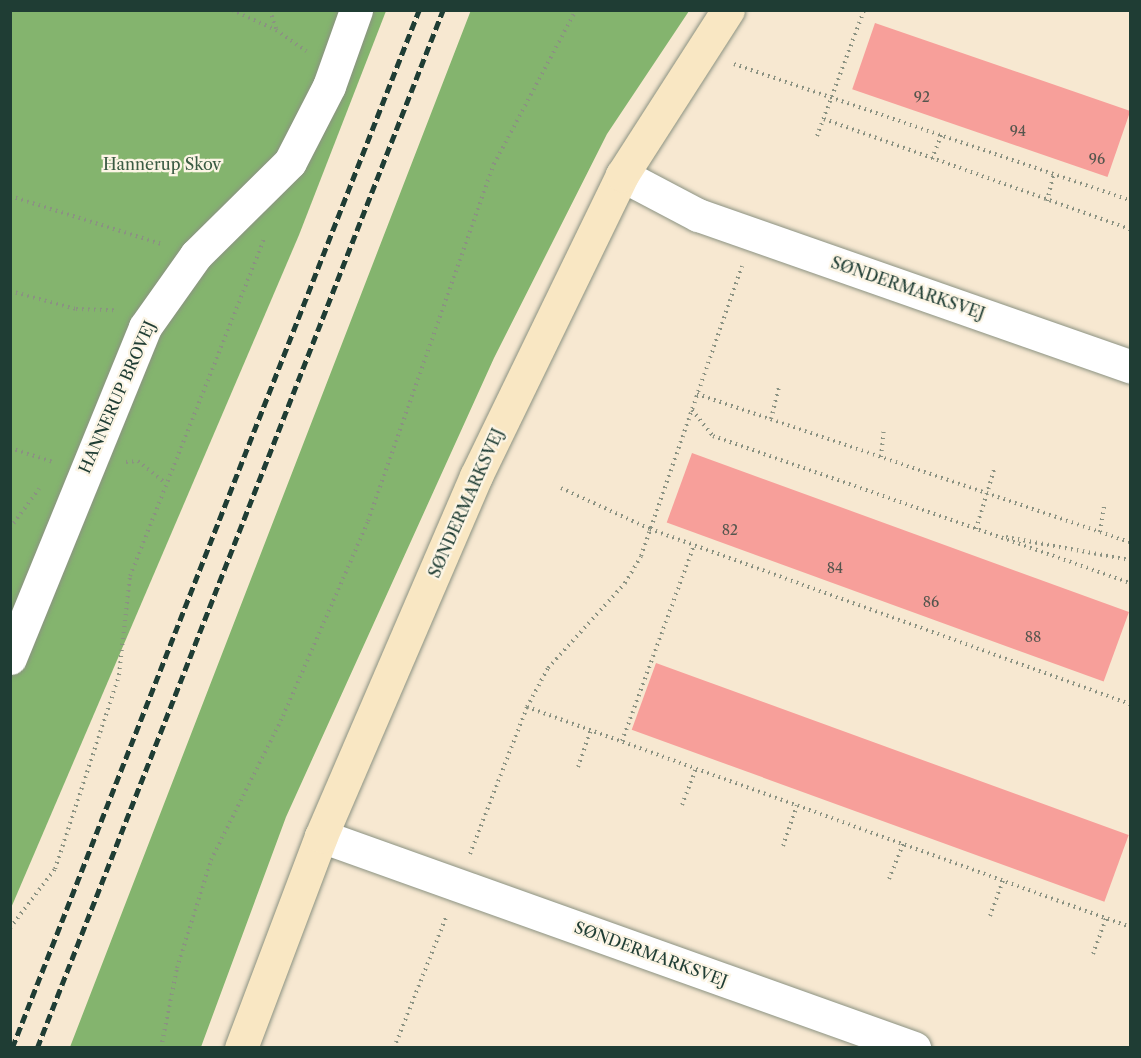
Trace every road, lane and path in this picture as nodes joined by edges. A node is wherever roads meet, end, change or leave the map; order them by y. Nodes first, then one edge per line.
1 (232, 10) edge
2 (270, 10) edge
3 (356, 10) edge
4 (576, 10) edge
5 (728, 10) edge
6 (864, 10) edge
7 (276, 30) junction
8 (699, 52) junction
9 (329, 86) junction
10 (832, 98) junction
11 (824, 119) junction
12 (941, 135) junction
13 (817, 136) dead end
14 (932, 159) junction
15 (1054, 173) junction
16 (622, 175) junction
17 (10, 196) edge
18 (1048, 199) junction
19 (1131, 200) edge
20 (268, 228) dead end
21 (1131, 229) edge
22 (753, 234) junction
23 (196, 255) junction
24 (10, 291) edge
25 (150, 321) junction
26 (1131, 366) edge
27 (779, 386) dead end
28 (697, 394) junction
29 (692, 410) junction
30 (771, 419) junction
31 (884, 430) dead end
32 (10, 448) edge
33 (880, 457) junction
34 (994, 470) dead end
35 (50, 472) dead end
36 (44, 481) dead end
37 (561, 488) dead end
38 (988, 493) junction
39 (1104, 506) dead end
40 (10, 528) edge
41 (650, 529) junction
42 (976, 529) junction
43 (1100, 532) junction
44 (993, 535) junction
45 (1131, 542) edge
46 (694, 545) junction
47 (1131, 560) edge
48 (1131, 583) edge
49 (10, 658) edge
50 (1131, 705) edge
51 (527, 707) junction
52 (591, 730) junction
53 (622, 741) junction
54 (578, 767) dead end
55 (696, 768) junction
56 (682, 805) dead end
57 (797, 805) junction
58 (321, 836) junction
59 (903, 844) junction
60 (783, 846) dead end
61 (889, 879) dead end
62 (1003, 880) junction
63 (458, 885) junction
64 (990, 916) dead end
65 (1106, 918) junction
66 (1131, 927) edge
67 (10, 928) edge
68 (1093, 954) dead end
69 (161, 1047) edge
70 (241, 1047) edge
71 (394, 1047) edge
72 (914, 1047) edge

1 - 7 path
2 - 7 path
3 - 9 street, HANNERUP BROVEJ
4 - 69 path
5 - 8 street, SØNDERMARKSVEJ
6 - 10 path
7 - 9 path
8 - 10 path
8 - 16 street, SØNDERMARKSVEJ
9 - 23 street, HANNERUP BROVEJ
10 - 11 path
10 - 12 path
11 - 13 path
11 - 14 path
12 - 14 path
12 - 15 path
14 - 18 path
15 - 18 path
15 - 19 path
16 - 22 street, SØNDERMARKSVEJ
16 - 58 street, SØNDERMARKSVEJ
17 - 23 path
18 - 21 path
20 - 67 path
22 - 26 street, SØNDERMARKSVEJ
22 - 28 path
23 - 25 street, HANNERUP BROVEJ
24 - 25 path
25 - 49 street, HANNERUP BROVEJ
27 - 30 path
28 - 29 path
28 - 30 path
29 - 41 path
29 - 42 path
30 - 33 path
31 - 33 path
32 - 35 path
33 - 38 path
34 - 38 path
36 - 40 path
37 - 41 path
38 - 42 path
38 - 43 path
39 - 43 path
41 - 46 path
41 - 51 path
42 - 44 path
43 - 45 path
44 - 47 path
44 - 48 path
46 - 50 path
46 - 53 path
51 - 52 path
51 - 63 path
52 - 53 path
52 - 54 path
53 - 55 path
55 - 56 path
55 - 57 path
57 - 59 path
57 - 60 path
58 - 63 street, SØNDERMARKSVEJ
58 - 70 street, SØNDERMARKSVEJ
59 - 61 path
59 - 62 path
62 - 64 path
62 - 65 path
63 - 71 path
63 - 72 street, SØNDERMARKSVEJ
65 - 66 path
65 - 68 path

